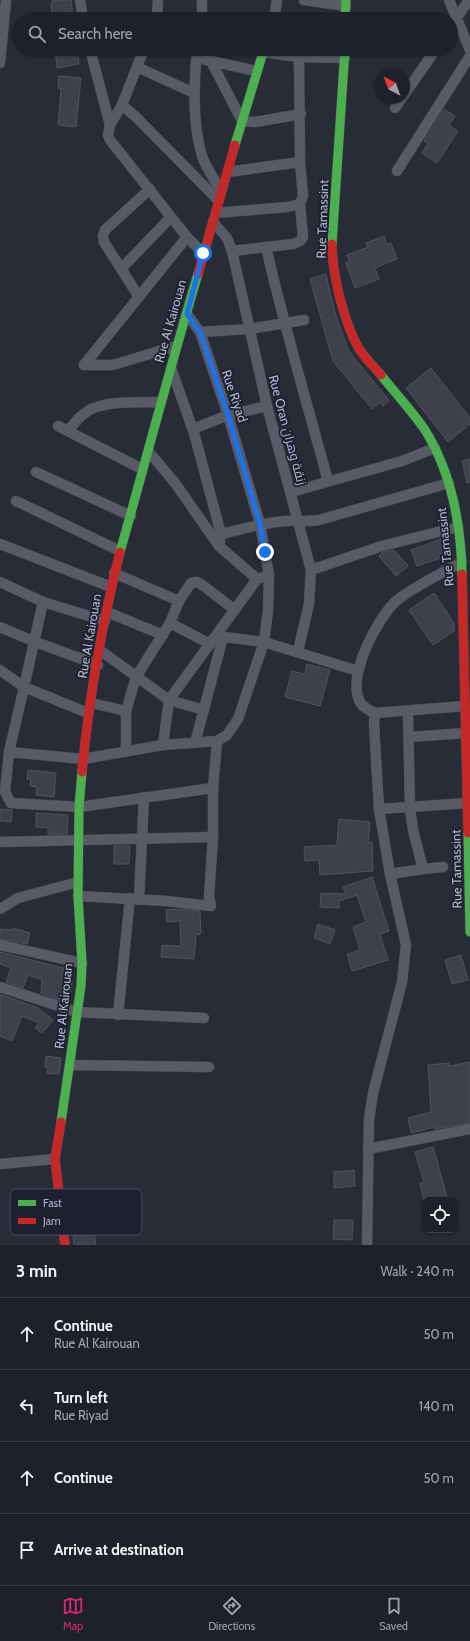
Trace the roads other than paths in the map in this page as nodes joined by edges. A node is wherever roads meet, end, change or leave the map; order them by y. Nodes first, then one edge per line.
1 (6, 0) edge
2 (80, 0) edge
3 (158, 0) edge
4 (202, 0) edge
5 (277, 0) edge
6 (304, 0) edge
7 (449, 0) edge
8 (469, 0) edge
9 (346, 3) edge
10 (82, 12) edge
11 (160, 12) edge
12 (204, 12) edge
13 (275, 12) edge
14 (451, 12) edge
15 (458, 16) edge
16 (458, 31) edge
17 (470, 50) edge
18 (92, 56) edge
19 (141, 56) edge
20 (197, 56) edge
21 (201, 56) edge
22 (261, 56) edge
23 (294, 56) edge
24 (314, 56) edge
25 (345, 56) edge
26 (431, 56) edge
27 (470, 56) edge
28 (299, 57) junction
29 (211, 61) junction
30 (0, 63) edge
31 (137, 67) junction
32 (257, 71) junction
33 (410, 86) edge
34 (194, 93) junction
35 (398, 104) edge
36 (122, 105) junction
37 (396, 108) dead end
38 (300, 114) junction
39 (242, 121) junction
40 (110, 125) junction
41 (300, 162) junction
42 (397, 171) dead end
43 (228, 172) junction
44 (150, 189) junction
45 (219, 195) junction
46 (300, 204) junction
47 (171, 216) junction
48 (214, 217) junction
49 (187, 237) junction
50 (266, 247) junction
51 (232, 251) junction
52 (203, 253) junction
53 (121, 269) junction
54 (139, 297) junction
55 (187, 314) junction
56 (304, 320) dead end
57 (284, 323) junction
58 (249, 329) junction
59 (200, 332) junction
60 (176, 346) junction
61 (171, 368) junction
62 (160, 402) junction
63 (267, 406) junction
64 (228, 415) junction
65 (58, 426) dead end
66 (193, 429) junction
67 (68, 431) junction
68 (435, 448) junction
69 (149, 452) junction
70 (142, 469) junction
71 (36, 472) dead end
72 (328, 481) junction
73 (449, 484) junction
74 (291, 492) junction
75 (16, 501) dead end
76 (131, 516) junction
77 (297, 522) junction
78 (260, 524) junction
79 (458, 527) junction
80 (221, 534) junction
81 (0, 544) edge
82 (219, 546) junction
83 (120, 551) junction
84 (462, 562) junction
85 (311, 570) junction
86 (114, 573) junction
87 (269, 575) junction
88 (257, 579) junction
89 (0, 582) edge
90 (111, 587) junction
91 (179, 601) junction
92 (42, 602) junction
93 (235, 610) junction
94 (106, 617) junction
95 (170, 623) junction
96 (0, 626) edge
97 (163, 635) junction
98 (217, 639) junction
99 (33, 641) junction
100 (264, 642) junction
101 (101, 651) junction
102 (298, 651) junction
103 (98, 665) junction
104 (0, 670) edge
105 (358, 671) junction
106 (136, 678) junction
107 (24, 687) junction
108 (169, 700) junction
109 (466, 706) junction
110 (90, 708) junction
111 (204, 710) junction
112 (126, 711) junction
113 (408, 712) junction
114 (375, 713) junction
115 (409, 737) junction
116 (467, 740) edge
117 (217, 741) junction
118 (196, 743) junction
119 (163, 745) junction
120 (126, 751) junction
121 (9, 752) junction
122 (83, 758) junction
123 (213, 788) junction
124 (144, 797) junction
125 (468, 803) junction
126 (79, 807) junction
127 (410, 808) junction
128 (380, 809) junction
129 (213, 837) junction
130 (143, 838) junction
131 (79, 841) junction
132 (0, 842) edge
133 (443, 868) dead end
134 (423, 869) junction
135 (390, 874) junction
136 (78, 882) junction
137 (78, 896) junction
138 (135, 899) junction
139 (0, 909) edge
140 (470, 932) edge
141 (0, 945) edge
142 (82, 963) junction
143 (0, 987) edge
144 (77, 1012) junction
145 (118, 1015) junction
146 (204, 1018) dead end
147 (70, 1065) junction
148 (208, 1067) dead end
149 (470, 1129) edge
150 (368, 1149) junction
151 (55, 1159) junction
152 (0, 1164) edge
153 (58, 1189) edge
154 (64, 1235) edge
155 (65, 1245) edge
156 (368, 1245) edge

1 - 30 street
2 - 10 street
3 - 11 street
4 - 12 street
5 - 13 street
6 - 9 street
7 - 14 street
8 - 15 street
16 - 17 street
18 - 40 street
19 - 31 street
20 - 34 street
21 - 29 street
22 - 32 street, Rue Al Kairouan
23 - 28 street
24 - 28 street
25 - 68 street, Rue Tamassint
26 - 33 street
27 - 42 street
28 - 38 street
29 - 32 street
29 - 39 street
31 - 34 street
31 - 36 street
32 - 39 street, Rue Al Kairouan
34 - 45 street
35 - 37 street
36 - 40 street
36 - 45 street
38 - 39 street
38 - 41 street
39 - 43 street, Rue Al Kairouan
40 - 44 street
41 - 43 street
41 - 46 street
43 - 45 street, Rue Al Kairouan
44 - 47 street
44 - 53 street
45 - 48 street, Rue Al Kairouan
46 - 48 street
46 - 50 street
47 - 49 street
47 - 53 street
48 - 51 street, Rue Oran زنقة وهران
48 - 52 street, Rue Al Kairouan
49 - 52 street
49 - 54 street
50 - 51 street
50 - 57 street
51 - 58 street, Rue Oran زنقة وهران
52 - 55 street, Rue Al Kairouan
53 - 54 street
54 - 60 street
55 - 59 street, Rue Riyad
55 - 60 street, Rue Al Kairouan
56 - 57 street
57 - 58 street
57 - 72 street
58 - 59 street
58 - 63 street, Rue Oran زنقة وهران
59 - 64 street, Rue Riyad
60 - 61 street, Rue Al Kairouan
61 - 62 street, Rue Al Kairouan
61 - 66 street
62 - 67 street
62 - 69 street, Rue Al Kairouan
63 - 64 street
63 - 74 street, Rue Oran زنقة وهران
64 - 66 street
64 - 78 street, Rue Riyad
65 - 67 street
66 - 80 street
67 - 70 street
68 - 72 street
68 - 73 street, Rue Tamassint
69 - 70 street, Rue Al Kairouan
69 - 82 street
70 - 76 street, Rue Al Kairouan
71 - 76 street
72 - 74 street
73 - 77 street
73 - 79 street, Rue Tamassint
74 - 77 street, Rue Oran زنقة وهران
75 - 83 street
76 - 83 street, Rue Al Kairouan
77 - 78 street
77 - 85 street, Rue Oran زنقة وهران
78 - 80 street
78 - 87 street, Rue Riyad
79 - 84 street, Rue Tamassint
79 - 85 street
80 - 82 street
81 - 90 street
82 - 88 street
83 - 86 street, Rue Al Kairouan
84 - 105 street
84 - 109 street, Rue Tamassint
85 - 102 street, Rue Oran زنقة وهران
86 - 90 street, Rue Al Kairouan
86 - 91 street
87 - 88 street
87 - 100 street, Rue Riyad
88 - 93 street
89 - 92 street
90 - 94 street, Rue Al Kairouan
91 - 93 street
91 - 95 street
92 - 94 street
92 - 99 street
93 - 98 street
94 - 97 street
94 - 101 street, Rue Al Kairouan
95 - 97 street
95 - 98 street
96 - 99 street
97 - 106 street
98 - 100 street
98 - 108 street
98 - 111 street
99 - 103 street
99 - 107 street
100 - 102 street
100 - 117 street, Rue Riyad
101 - 103 street, Rue Al Kairouan
101 - 106 street
102 - 105 street
103 - 110 street, Rue Al Kairouan
104 - 107 street
105 - 114 street
106 - 108 street
106 - 112 street
107 - 110 street
107 - 121 street
108 - 111 street
108 - 119 street
109 - 113 street
109 - 116 street, Rue Tamassint
110 - 112 street
110 - 122 street, Rue Al Kairouan
111 - 118 street
112 - 120 street
113 - 114 street
113 - 115 street
114 - 128 street
115 - 116 street
115 - 127 street
116 - 125 street, Rue Tamassint
117 - 118 street
117 - 123 street
118 - 119 street
119 - 120 street
120 - 122 street
121 - 122 street
121 - 126 street
122 - 126 street, Rue Al Kairouan
123 - 124 street
123 - 129 street
124 - 126 street
124 - 130 street
125 - 127 street
125 - 140 street, Rue Tamassint
126 - 131 street, Rue Al Kairouan
127 - 128 street
127 - 134 street
128 - 135 street
129 - 130 street
129 - 138 street
130 - 131 street
130 - 138 street
131 - 132 street
131 - 136 street, Rue Al Kairouan
133 - 134 street
134 - 135 street
135 - 150 street
136 - 137 street, Rue Al Kairouan
136 - 139 street
137 - 138 street
137 - 142 street, Rue Al Kairouan
138 - 145 street
141 - 142 street
142 - 144 street, Rue Al Kairouan
143 - 144 street
144 - 145 street
144 - 147 street, Rue Al Kairouan
145 - 146 street
147 - 148 street
147 - 151 street, Rue Al Kairouan
149 - 150 street
150 - 156 street
151 - 152 street
151 - 153 street, Rue Al Kairouan
154 - 155 street, Rue Al Kairouan

